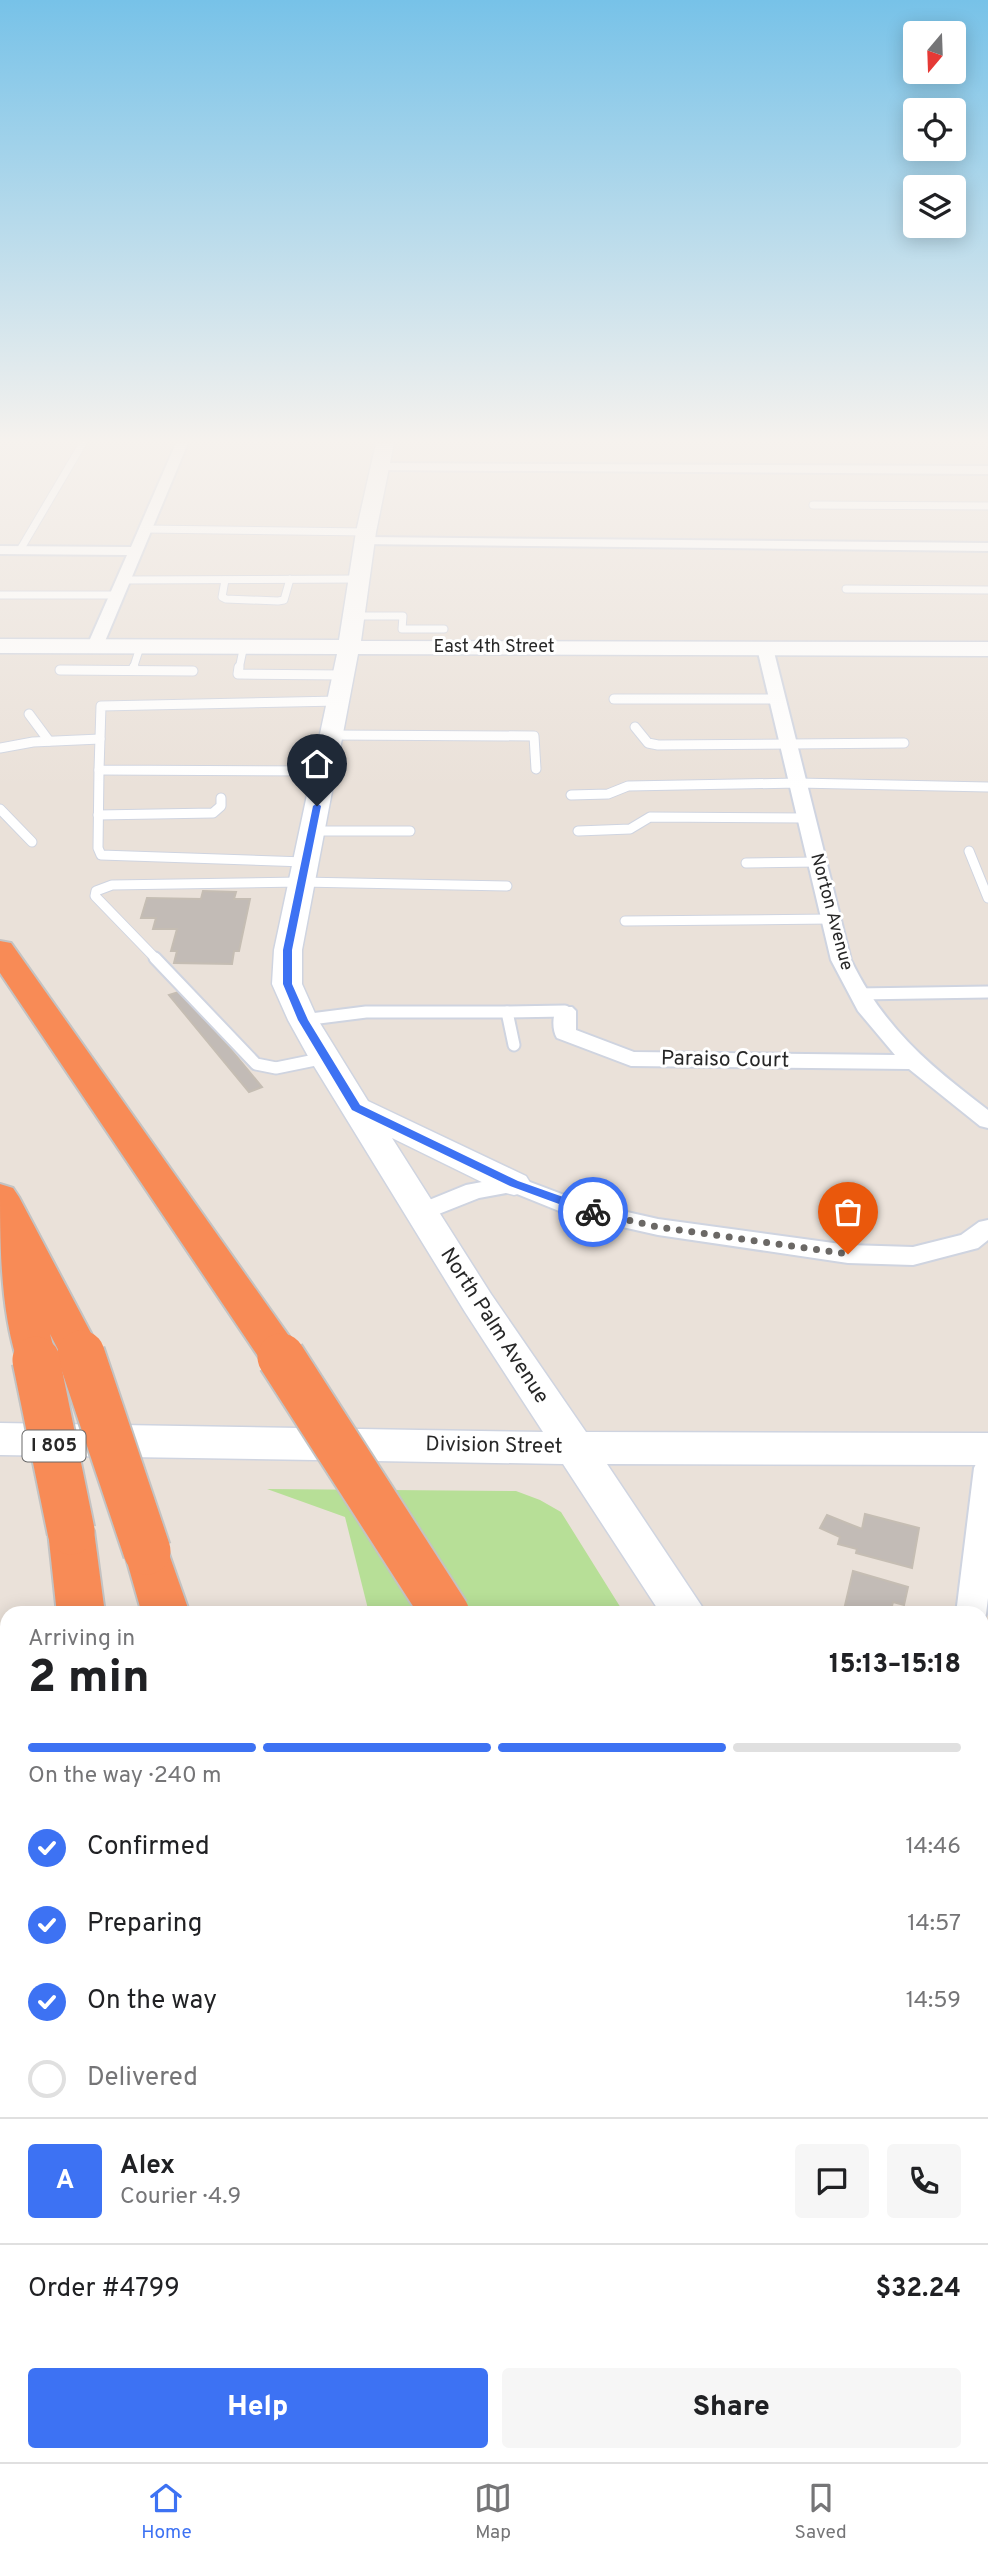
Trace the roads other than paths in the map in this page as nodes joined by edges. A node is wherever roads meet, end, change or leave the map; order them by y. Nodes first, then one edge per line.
1 (134, 558) edge
2 (362, 558) edge
3 (290, 579) junction
4 (359, 579) junction
5 (125, 580) junction
6 (225, 580) junction
7 (846, 589) dead end
8 (988, 590) edge
9 (0, 594) edge
10 (117, 595) junction
11 (354, 616) junction
12 (444, 629) dead end
13 (419, 638) junction
14 (141, 644) junction
15 (244, 645) junction
16 (0, 646) edge
17 (94, 646) junction
18 (349, 646) junction
19 (765, 648) junction
20 (988, 649) edge
21 (60, 670) dead end
22 (133, 670) junction
23 (193, 671) dead end
24 (340, 688) junction
25 (614, 699) dead end
26 (778, 699) junction
27 (29, 714) dead end
28 (635, 727) dead end
29 (331, 735) junction
30 (100, 739) junction
31 (49, 741) junction
32 (904, 743) dead end
33 (789, 746) junction
34 (0, 748) edge
35 (536, 769) dead end
36 (99, 770) junction
37 (324, 771) junction
38 (798, 783) junction
39 (988, 787) edge
40 (571, 795) dead end
41 (221, 798) dead end
42 (0, 809) edge
43 (98, 815) junction
44 (806, 818) junction
45 (312, 831) junction
46 (410, 831) dead end
47 (578, 831) dead end
48 (32, 842) dead end
49 (969, 851) dead end
50 (817, 862) junction
51 (746, 863) dead end
52 (303, 872) junction
53 (507, 886) dead end
54 (988, 898) edge
55 (831, 919) junction
56 (625, 920) dead end
57 (0, 950) edge
58 (988, 992) edge
59 (857, 994) junction
60 (565, 1011) joint
61 (507, 1012) junction
62 (303, 1020) junction
63 (514, 1045) dead end
64 (326, 1058) junction
65 (912, 1062) junction
66 (356, 1108) junction
67 (988, 1121) edge
68 (514, 1184) junction
69 (0, 1197) edge
70 (421, 1213) junction
71 (0, 1218) edge
72 (988, 1228) edge
73 (0, 1439) edge
74 (572, 1448) junction
75 (988, 1449) edge
76 (988, 1468) edge
77 (79, 1606) edge
78 (164, 1606) edge
79 (441, 1606) edge
80 (680, 1606) edge
81 (972, 1606) edge

1 - 5 street
2 - 4 street, North Palm Avenue
3 - 4 lane
3 - 6 lane
3 - 6 lane
4 - 11 street, North Palm Avenue
5 - 6 lane
5 - 10 street
7 - 8 lane
9 - 10 lane
10 - 17 street
11 - 13 lane
11 - 18 street, North Palm Avenue
12 - 13 lane
13 - 18 street, East 4th Street
13 - 19 street, East 4th Street
14 - 15 street, East 4th Street
14 - 17 street, East 4th Street
14 - 22 lane
15 - 18 street, East 4th Street
15 - 24 lane
16 - 17 street, East 4th Street
18 - 24 street, North Palm Avenue
19 - 20 street, East 4th Street
19 - 26 street, Norton Avenue
21 - 22 lane
22 - 23 lane
24 - 29 street, North Palm Avenue
24 - 30 lane
25 - 26 lane
26 - 33 street, Norton Avenue
27 - 31 lane
28 - 33 lane
29 - 35 lane
29 - 37 street, North Palm Avenue
30 - 31 lane
30 - 36 lane
31 - 34 lane
32 - 33 lane
33 - 38 street, Norton Avenue
36 - 37 lane
36 - 43 lane
37 - 45 street, North Palm Avenue
38 - 39 lane
38 - 40 lane
38 - 44 street, Norton Avenue
41 - 43 lane
42 - 48 lane
43 - 52 lane
44 - 47 lane
44 - 50 street, Norton Avenue
45 - 46 lane
45 - 52 street, North Palm Avenue
49 - 54 lane
50 - 51 lane
50 - 55 street, Norton Avenue
52 - 53 lane
52 - 62 street, North Palm Avenue
52 - 64 lane
55 - 56 lane
55 - 59 street, Norton Avenue
57 - 79 highway, bridge
58 - 59 lane
59 - 65 street, Norton Avenue
60 - 61 lane
60 - 65 street, Paraiso Court
61 - 62 lane
61 - 63 lane
62 - 64 street, North Palm Avenue
64 - 66 street, North Palm Avenue
65 - 67 street, Norton Avenue
66 - 68 street
66 - 70 street, North Palm Avenue
68 - 70 street
68 - 72 street
69 - 78 highway, bridge
70 - 74 street, North Palm Avenue
71 - 77 highway, I 805, bridge
73 - 74 street, Division Street
74 - 75 street, Division Street
74 - 80 street, North Palm Avenue
76 - 81 street

